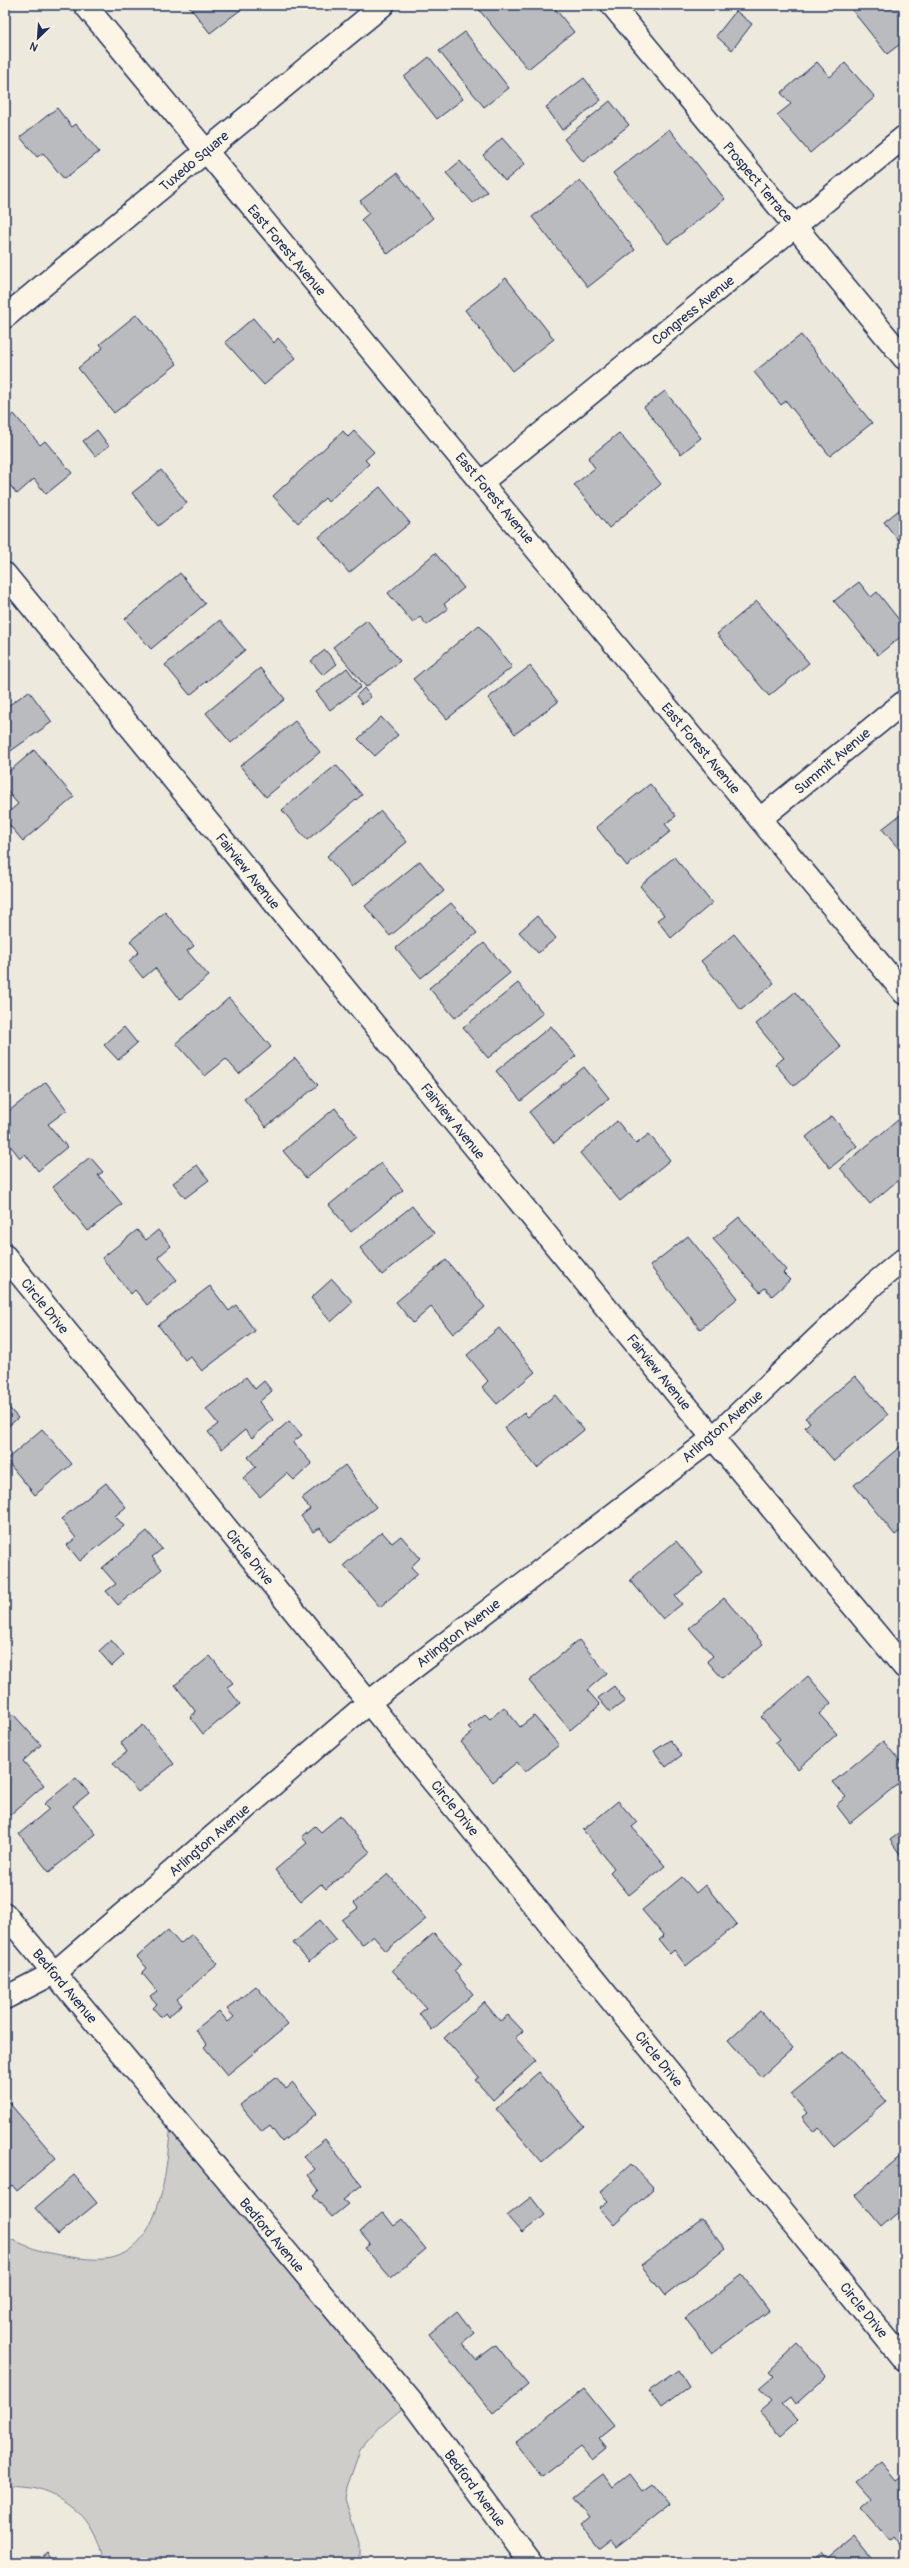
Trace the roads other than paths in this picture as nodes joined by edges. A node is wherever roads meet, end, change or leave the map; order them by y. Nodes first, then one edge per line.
1 (85, 5) edge
2 (383, 5) edge
3 (612, 5) edge
4 (904, 137) edge
5 (205, 152) junction
6 (795, 226) junction
7 (5, 317) edge
8 (904, 358) edge
9 (482, 482) junction
10 (5, 574) edge
11 (904, 702) edge
12 (760, 819) junction
13 (904, 993) edge
14 (5, 1256) edge
15 (904, 1259) edge
16 (713, 1438) junction
17 (904, 1667) edge
18 (369, 1702) junction
19 (5, 1914) edge
20 (54, 1973) junction
21 (5, 1998) edge
22 (904, 2360) edge
23 (530, 2563) edge

1 - 5 street, East Forest Avenue
2 - 5 street, Tuxedo Square
3 - 6 street, Prospect Terrace
4 - 6 street, Congress Avenue
5 - 7 street, Tuxedo Square
5 - 9 street, East Forest Avenue
6 - 8 street, Prospect Terrace
6 - 9 street, Congress Avenue
9 - 12 street, East Forest Avenue
10 - 16 street, Fairview Avenue
11 - 12 street, Summit Avenue
12 - 13 street, East Forest Avenue
14 - 18 street, Circle Drive
15 - 16 street, Arlington Avenue
16 - 17 street, Fairview Avenue
16 - 18 street, Arlington Avenue
18 - 20 street, Arlington Avenue
18 - 22 street, Circle Drive
19 - 20 street, Bedford Avenue
20 - 21 street, Arlington Avenue
20 - 23 street, Bedford Avenue

